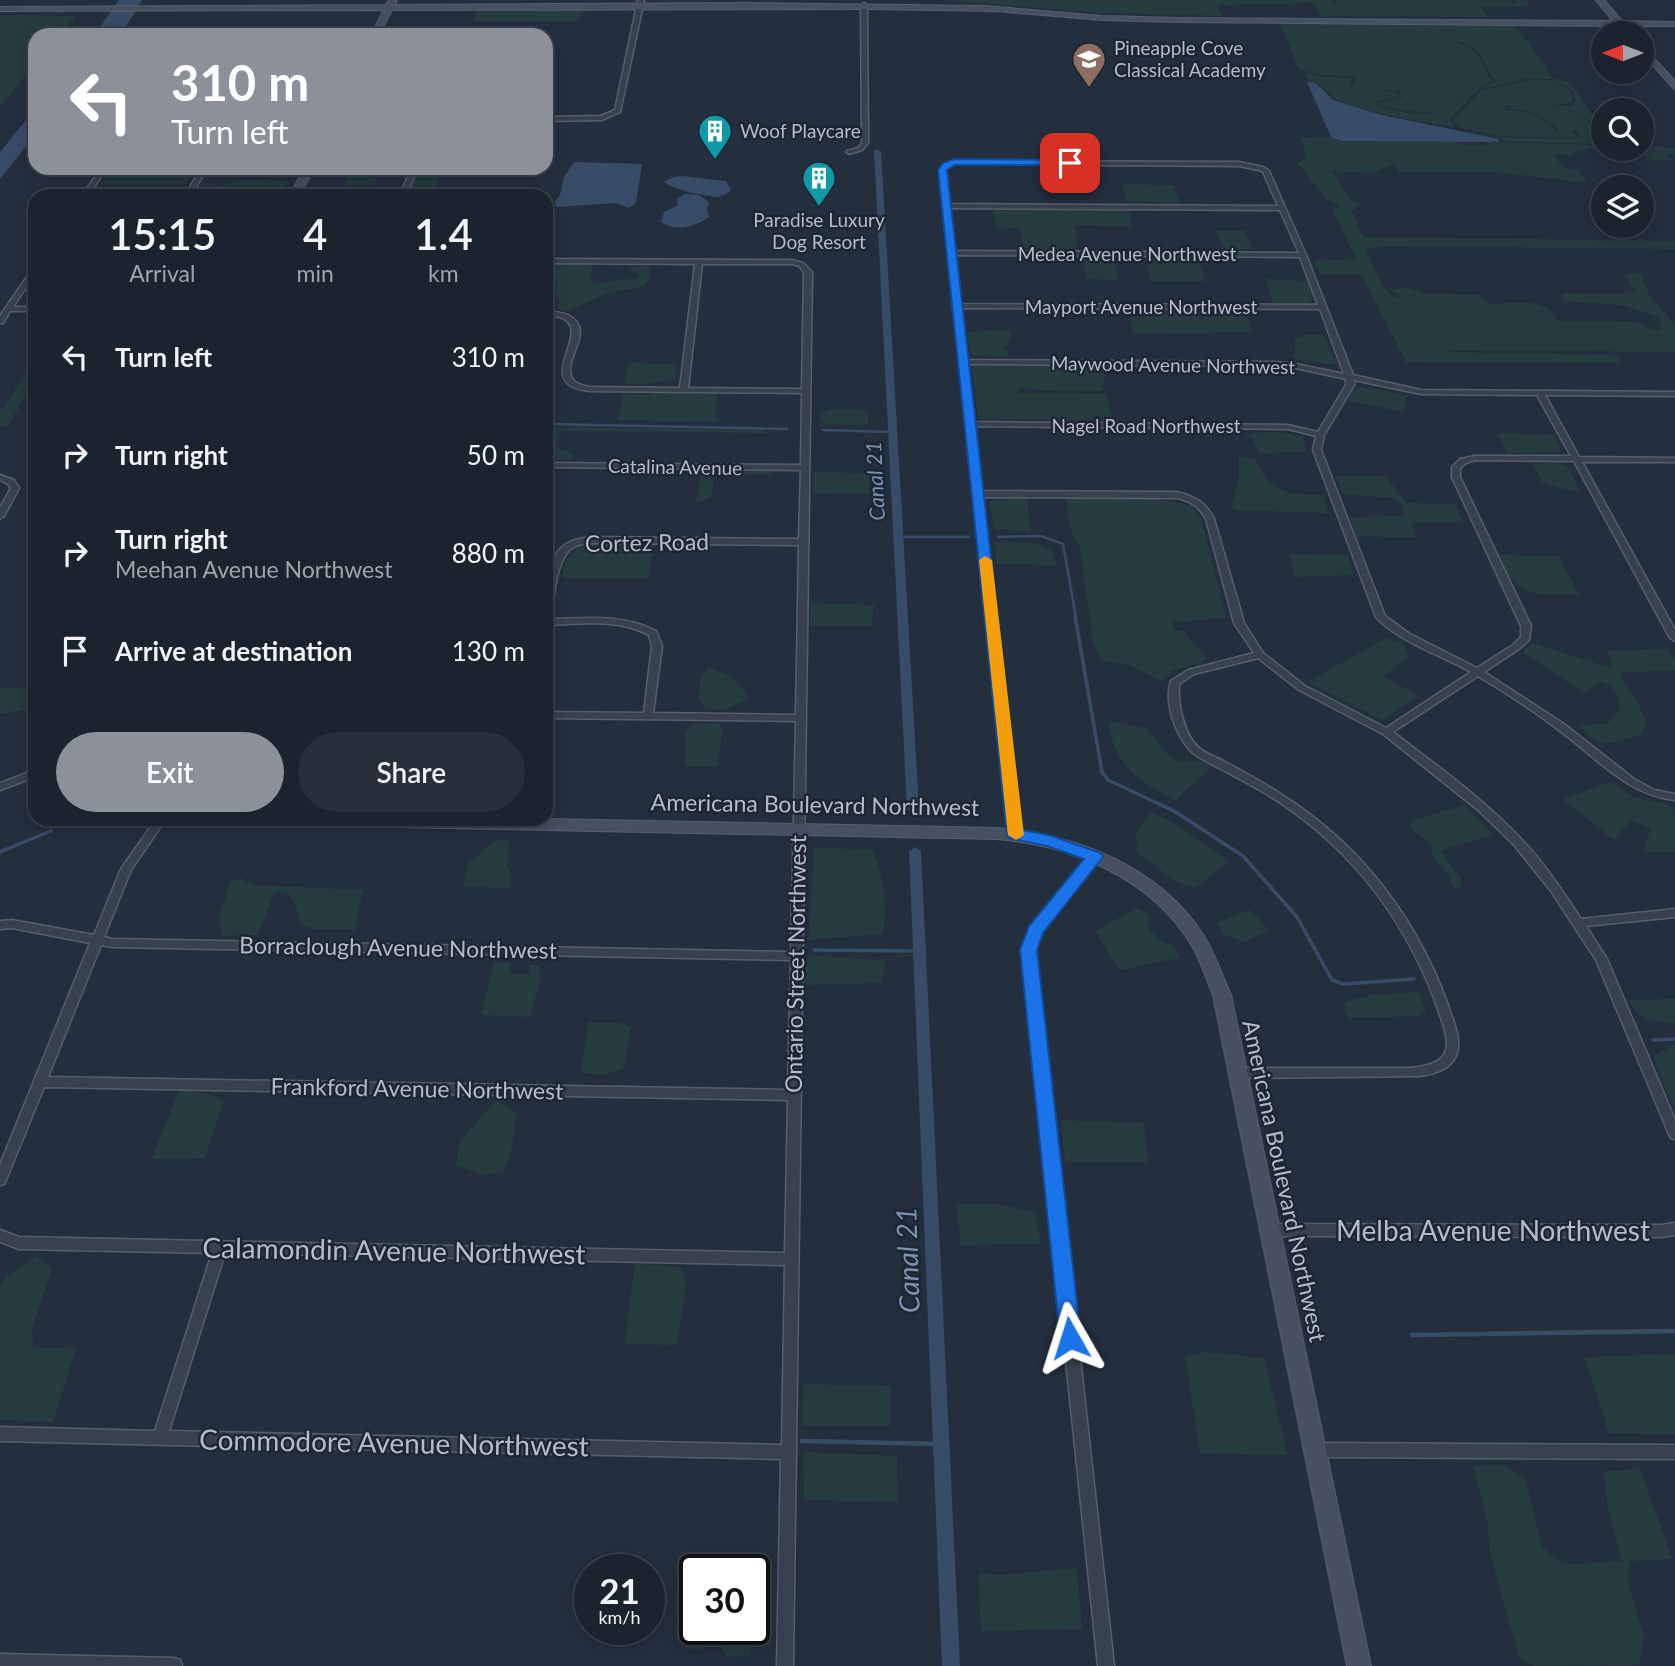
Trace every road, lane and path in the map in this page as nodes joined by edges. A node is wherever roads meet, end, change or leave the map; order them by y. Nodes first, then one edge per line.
1 (505, 0) edge
2 (765, 0) edge
3 (1600, 0) edge
4 (1614, 0) edge
5 (392, 2) edge
6 (640, 2) edge
7 (864, 5) junction
8 (0, 7) edge
9 (995, 9) junction
10 (1617, 21) edge
11 (1630, 21) edge
12 (1591, 23) edge
13 (1654, 24) edge
14 (1675, 24) edge
15 (379, 28) edge
16 (1654, 49) edge
17 (1654, 62) edge
18 (1675, 73) edge
19 (1675, 87) edge
20 (553, 119) edge
21 (850, 152) dead end
22 (946, 206) junction
23 (1283, 208) junction
24 (951, 253) junction
25 (1303, 255) junction
26 (553, 261) edge
27 (699, 262) junction
28 (28, 279) edge
29 (958, 306) junction
30 (1324, 307) junction
31 (8, 309) junction
32 (28, 309) edge
33 (553, 314) edge
34 (0, 321) edge
35 (963, 362) junction
36 (1350, 379) junction
37 (684, 390) junction
38 (805, 391) junction
39 (1539, 393) junction
40 (1675, 394) edge
41 (971, 424) junction
42 (1320, 436) junction
43 (1576, 459) junction
44 (1675, 460) edge
45 (553, 465) edge
46 (804, 468) junction
47 (0, 477) edge
48 (978, 494) junction
49 (0, 516) edge
50 (804, 542) junction
51 (553, 585) edge
52 (553, 621) edge
53 (1675, 638) edge
54 (1260, 655) junction
55 (1477, 672) junction
56 (553, 715) edge
57 (648, 716) junction
58 (799, 718) junction
59 (1386, 733) junction
60 (28, 776) edge
61 (0, 787) edge
62 (1675, 797) edge
63 (553, 824) edge
64 (156, 826) edge
65 (798, 828) junction
66 (1015, 835) junction
67 (1095, 857) junction
68 (1675, 913) edge
69 (1579, 923) junction
70 (0, 925) edge
71 (96, 941) junction
72 (797, 956) junction
73 (1237, 1073) junction
74 (40, 1082) junction
75 (794, 1095) junction
76 (1675, 1134) edge
77 (0, 1180) edge
78 (1675, 1229) edge
79 (1269, 1230) junction
80 (0, 1236) edge
81 (220, 1247) junction
82 (790, 1259) junction
83 (0, 1434) edge
84 (160, 1438) junction
85 (1315, 1450) junction
86 (789, 1452) junction
87 (1675, 1452) edge
88 (0, 1662) edge
89 (174, 1666) edge
90 (785, 1666) edge
91 (1106, 1666) edge
92 (1359, 1666) edge

1 - 5 main road
2 - 9 main road
3 - 10 main road
4 - 11 main road
5 - 6 main road
5 - 8 main road
5 - 15 main road
6 - 7 main road
6 - 20 street
7 - 9 main road
7 - 21 street
9 - 12 main road
13 - 14 main road
16 - 18 main road
17 - 19 main road
22 - 23 street
22 - 23 street
22 - 24 street
23 - 25 street
24 - 25 street, Medea Avenue Northwest
24 - 29 street
25 - 30 street
26 - 27 street
27 - 37 street
27 - 38 street, Ontario Street Northwest
28 - 31 street
29 - 30 street, Mayport Avenue Northwest
29 - 35 street
30 - 36 street
31 - 32 street
31 - 34 street
33 - 37 street
35 - 36 street, Maywood Avenue Northwest
35 - 41 street
36 - 39 street, Maywood Avenue Northwest
36 - 42 street
37 - 38 street
38 - 46 street, Ontario Street Northwest
39 - 40 street, Maywood Avenue Northwest
39 - 43 street
41 - 42 street, Nagel Road Northwest
41 - 48 street
42 - 55 street
43 - 44 street
43 - 53 street
43 - 55 street
45 - 46 street, Catalina Avenue
46 - 50 street, Ontario Street Northwest
47 - 49 street
48 - 54 street
48 - 66 street
50 - 51 street, Cortez Road
50 - 58 street, Ontario Street Northwest
52 - 57 street
54 - 59 street
54 - 73 street
55 - 59 street
55 - 62 street
56 - 57 street
57 - 58 street
58 - 65 street, Ontario Street Northwest
59 - 69 street
60 - 61 street
63 - 65 main road, Americana Boulevard Northwest
64 - 71 street
65 - 66 main road, Americana Boulevard Northwest
65 - 72 street, Ontario Street Northwest
66 - 67 main road, Americana Boulevard Northwest
67 - 73 main road, Americana Boulevard Northwest
67 - 91 street
68 - 69 street
69 - 76 street
70 - 71 street, Borraclough Avenue Northwest
71 - 72 street, Borraclough Avenue Northwest
71 - 74 street
72 - 75 street, Ontario Street Northwest
73 - 79 main road, Americana Boulevard Northwest
74 - 75 street, Frankford Avenue Northwest
74 - 77 street
75 - 82 street, Ontario Street Northwest
78 - 79 street, Melba Avenue Northwest
79 - 85 main road, Americana Boulevard Northwest
80 - 81 street, Calamondin Avenue Northwest
81 - 82 street, Calamondin Avenue Northwest
81 - 84 street
82 - 86 street, Ontario Street Northwest
83 - 84 street, Commodore Avenue Northwest
84 - 86 street, Commodore Avenue Northwest
85 - 87 street
85 - 92 main road, Americana Boulevard Northwest
86 - 90 street, Ontario Street Northwest
88 - 89 street

